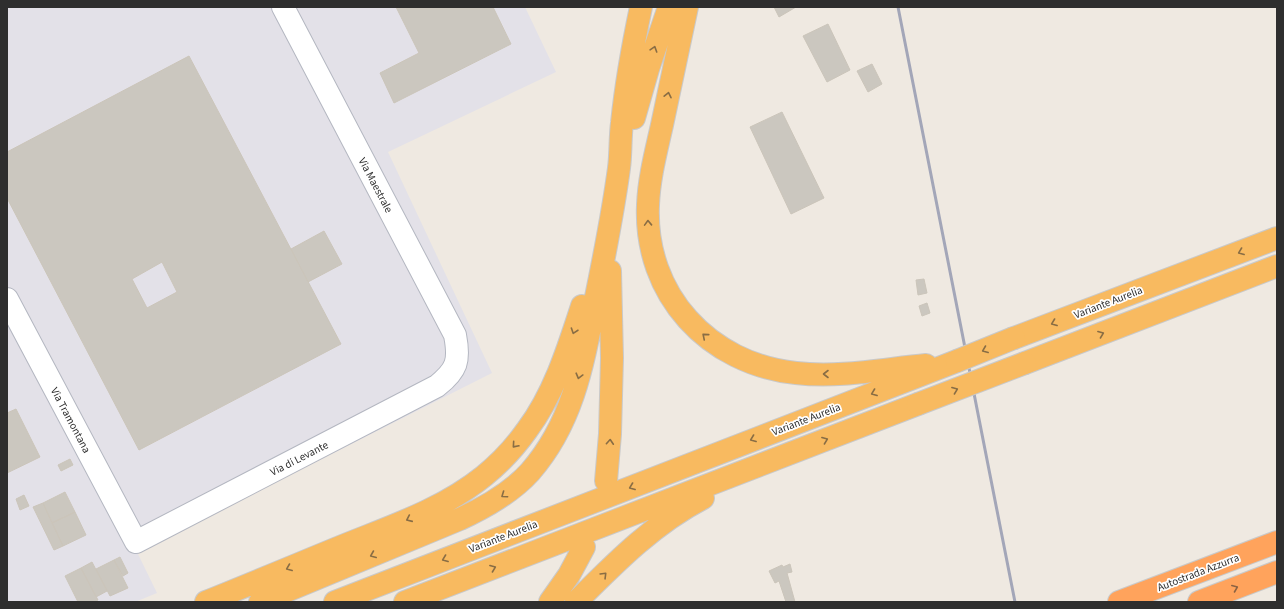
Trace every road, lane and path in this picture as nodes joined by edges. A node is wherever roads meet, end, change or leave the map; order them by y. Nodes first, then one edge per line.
1 (283, 7) edge
2 (641, 7) edge
3 (669, 7) edge
4 (687, 7) edge
5 (619, 167) junction
6 (610, 228) junction
7 (1277, 238) edge
8 (1277, 266) edge
9 (7, 299) edge
10 (456, 365) joint
11 (909, 373) junction
12 (788, 454) junction
13 (606, 481) dead end
14 (136, 542) joint
15 (1277, 542) edge
16 (584, 547) dead end
17 (1277, 572) edge
18 (206, 602) edge
19 (260, 602) edge
20 (335, 602) edge
21 (405, 602) edge
22 (550, 602) edge
23 (576, 602) edge
24 (1119, 602) edge
25 (1199, 602) edge

1 - 10 street, Via Maestrale
2 - 5 highway
5 -> 3 highway
11 -> 4 highway
5 - 6 highway
13 -> 6 highway
6 -> 18 highway
6 -> 19 highway
7 -> 11 highway, Variante Aurelia, bridge
12 -> 8 highway, bridge
9 - 14 street, Via Tramontana
10 - 14 street, Via di Levante
11 -> 20 highway, Variante Aurelia
21 -> 12 highway
23 -> 12 highway
15 - 24 highway, Autostrada Azzurra
16 - 22 highway
25 -> 17 highway

